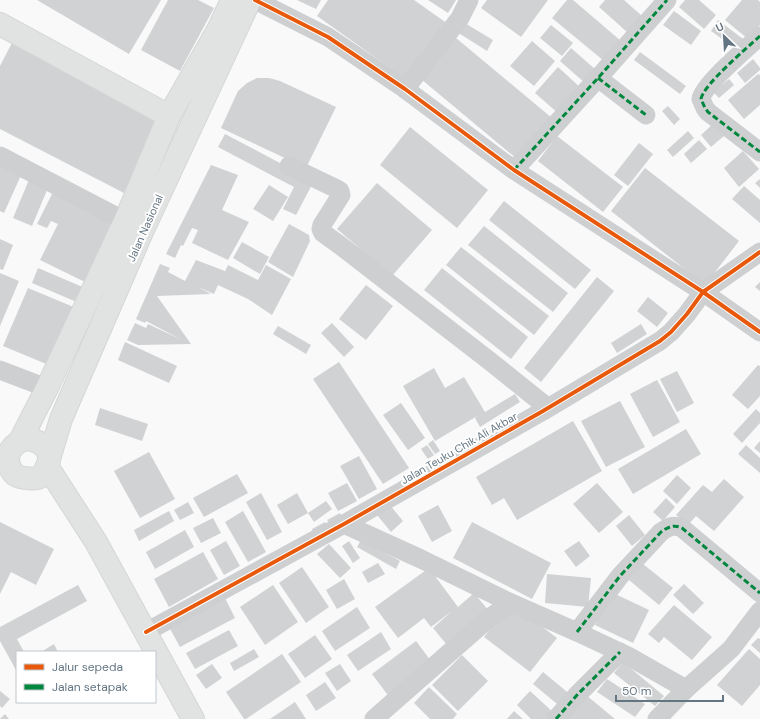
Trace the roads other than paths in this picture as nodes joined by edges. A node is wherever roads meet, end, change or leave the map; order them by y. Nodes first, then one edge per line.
1 (469, 0) edge
2 (667, 0) edge
3 (236, 14) edge
4 (0, 24) edge
5 (760, 36) edge
6 (598, 78) junction
7 (405, 89) junction
8 (646, 115) dead end
9 (168, 116) junction
10 (760, 152) edge
11 (0, 156) edge
12 (289, 166) dead end
13 (514, 170) junction
14 (125, 221) junction
15 (760, 252) edge
16 (703, 292) junction
17 (760, 332) edge
18 (0, 370) edge
19 (46, 388) junction
20 (547, 407) junction
21 (10, 447) edge
22 (30, 471) edge
23 (344, 524) junction
24 (760, 594) edge
25 (511, 603) junction
26 (760, 611) edge
27 (577, 632) junction
28 (143, 642) edge
29 (149, 651) edge
30 (620, 652) junction
31 (156, 662) edge
32 (156, 680) edge
33 (686, 689) junction
34 (176, 719) edge
35 (193, 719) edge
36 (374, 719) edge
37 (556, 719) edge
38 (657, 719) edge

1 - 7 street
2 - 6 street
3 - 7 street
3 - 9 main road, Jalan Nasional
3 - 22 main road, Jalan Nasional
4 - 9 main road
5 - 10 street
6 - 8 street
6 - 13 street
7 - 13 street
9 - 14 main road, Jalan Nasional
11 - 14 street
12 - 20 street
13 - 16 street
14 - 19 main road, Jalan Nasional
15 - 16 street, Jalan Teuku Chik Ali Akbar
16 - 17 street
16 - 20 street, Jalan Teuku Chik Ali Akbar
18 - 19 street
19 - 21 main road, Jalan Nasional
20 - 23 street, Jalan Teuku Chik Ali Akbar
21 - 22 main road
21 - 22 main road
22 - 28 main road
23 - 25 street
23 - 28 street, Jalan Teuku Chik Ali Akbar
24 - 27 street
25 - 27 street
25 - 36 street
26 - 33 street
27 - 30 street
28 - 29 main road
30 - 33 street
30 - 37 street
31 - 35 main road
32 - 34 main road
33 - 38 street

